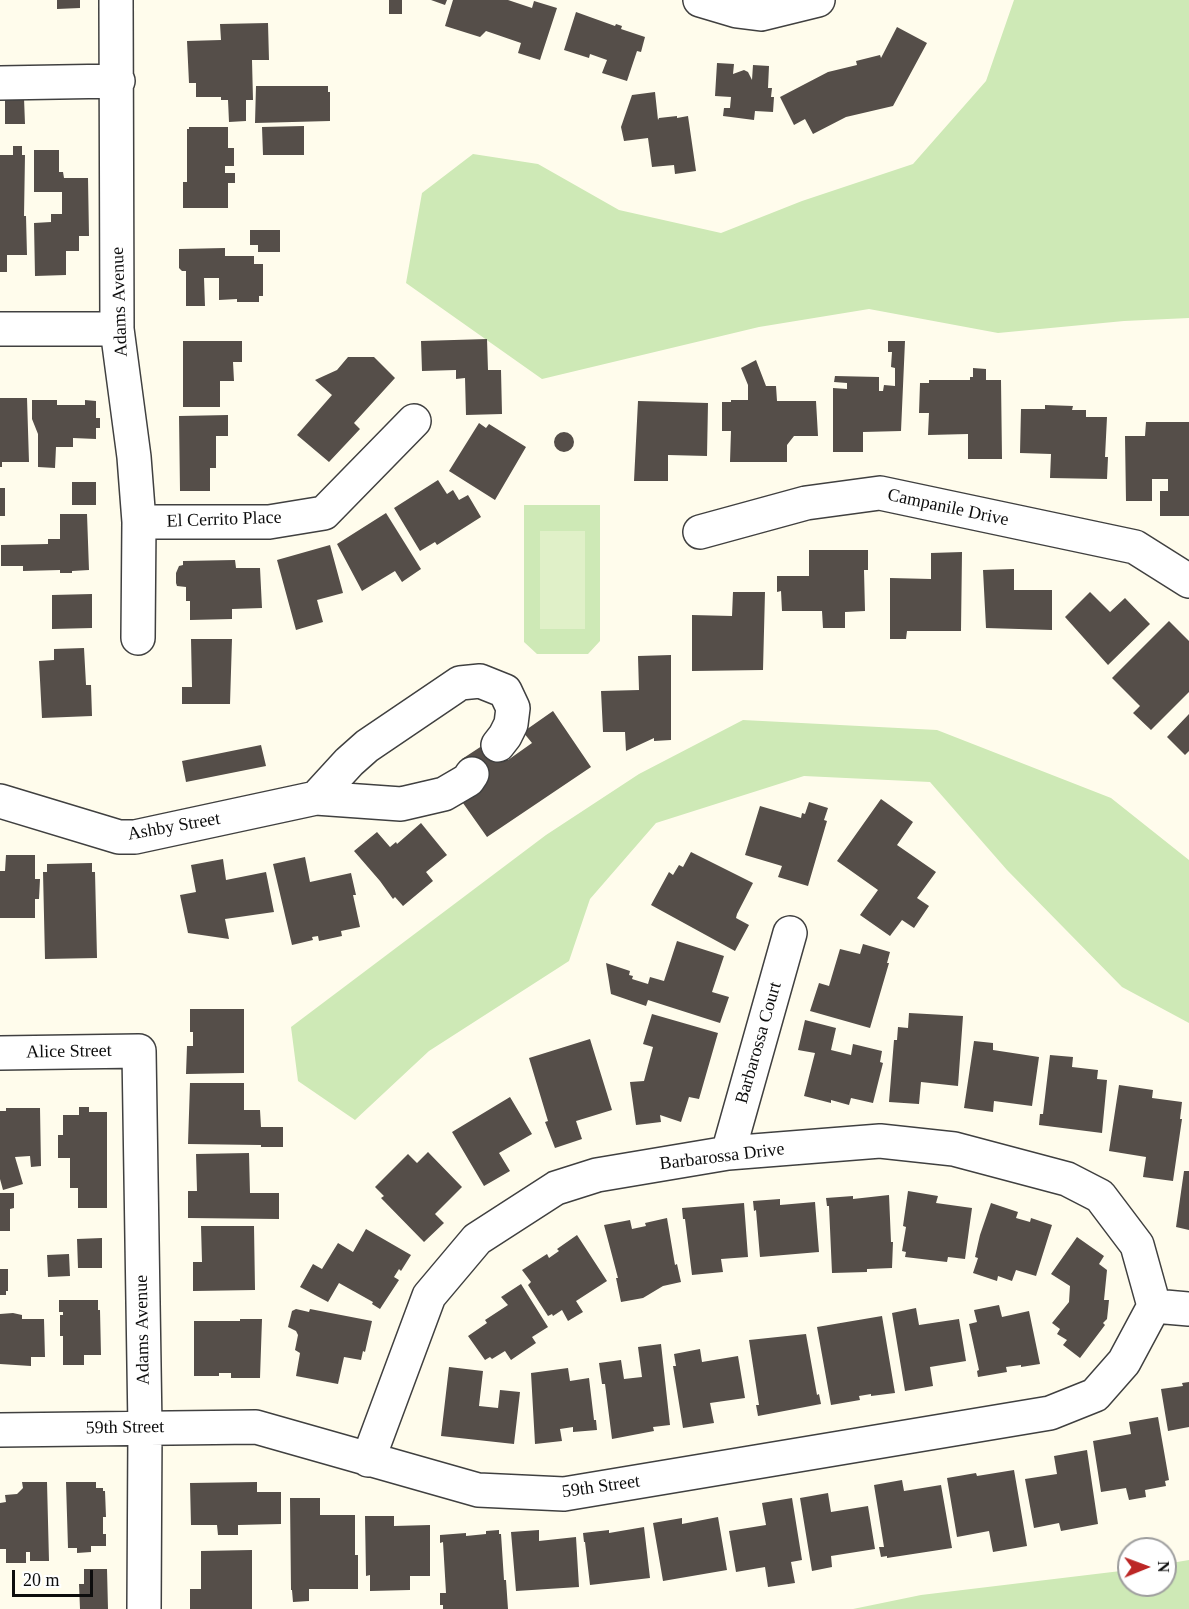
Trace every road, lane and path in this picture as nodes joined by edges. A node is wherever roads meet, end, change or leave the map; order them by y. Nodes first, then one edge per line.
1 (116, 0) edge
2 (700, 0) edge
3 (818, 0) edge
4 (118, 81) junction
5 (0, 82) edge
6 (0, 329) edge
7 (117, 329) junction
8 (414, 421) dead end
9 (139, 522) junction
10 (700, 532) dead end
11 (1189, 581) edge
12 (138, 638) dead end
13 (498, 745) dead end
14 (472, 774) dead end
15 (316, 798) junction
16 (0, 801) edge
17 (789, 933) dead end
18 (139, 1052) joint
19 (0, 1053) edge
20 (728, 1153) junction
21 (1154, 1306) junction
22 (1189, 1309) edge
23 (145, 1428) junction
24 (0, 1430) edge
25 (369, 1460) junction
26 (144, 1609) edge

1 - 4 street, Adams Avenue
2 - 3 street
4 - 5 street
4 - 7 street, Adams Avenue
6 - 7 street
7 - 9 street, Adams Avenue
8 - 9 street, El Cerrito Place
9 - 12 street, Adams Avenue
10 - 11 street, Campanile Drive
13 - 15 street
14 - 15 street, Ashby Street
15 - 16 street, Ashby Street
17 - 20 street, Barbarossa Court
18 - 19 street, Alice Street
18 - 23 street, Adams Avenue
20 - 21 street, Barbarossa Drive
20 - 25 street, Barbarossa Drive
21 - 22 street
21 - 25 street, 59th Street
23 - 24 street, 59th Street
23 - 25 street, 59th Street
23 - 26 street, Adams Avenue

